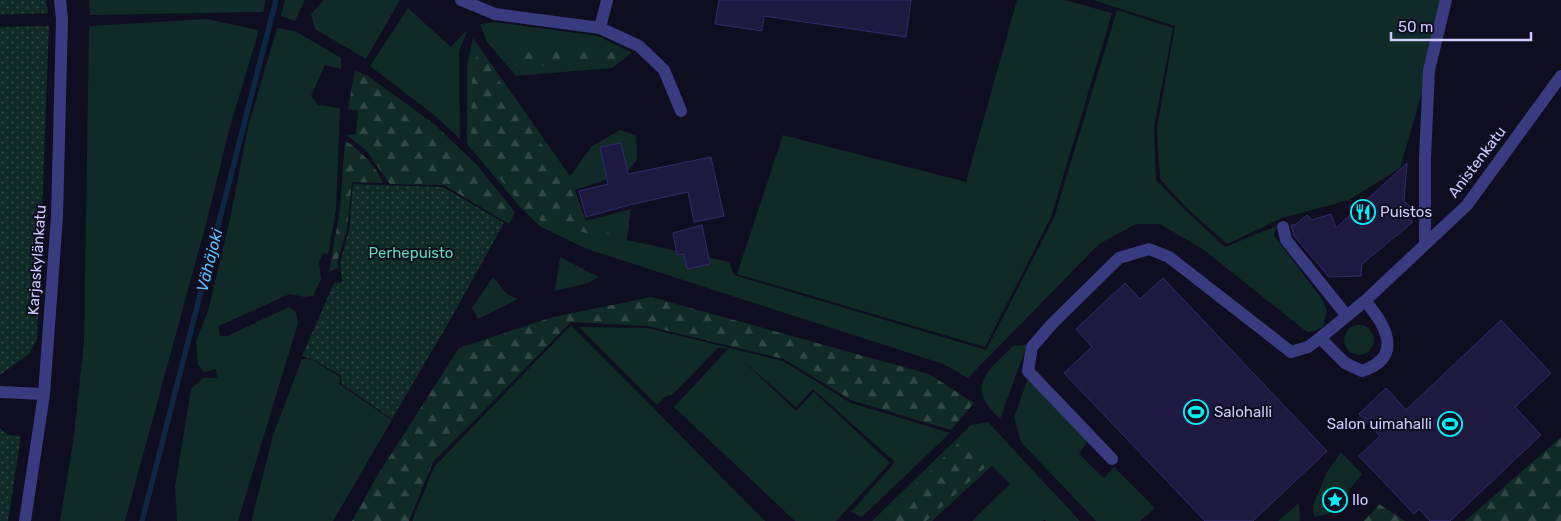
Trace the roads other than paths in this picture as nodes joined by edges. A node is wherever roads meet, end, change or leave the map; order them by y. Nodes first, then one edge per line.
1 (60, 0) edge
2 (462, 0) edge
3 (607, 0) edge
4 (1446, 0) edge
5 (600, 28) junction
6 (1561, 76) edge
7 (681, 111) dead end
8 (1283, 227) dead end
9 (1425, 244) junction
10 (1365, 301) junction
11 (1347, 316) junction
12 (1320, 338) junction
13 (0, 392) edge
14 (44, 394) junction
15 (1112, 459) dead end
16 (25, 521) edge

1 - 14 street, Karjaskylänkatu
2 - 5 street
3 - 5 street
4 - 9 street
5 - 7 street
6 - 9 street, Anistenkatu
8 - 11 street
9 - 10 street, Anistenkatu
10 - 11 street, Anistenkatu
10 - 12 street
11 - 12 street, Anistenkatu
12 - 15 street, Anistenkatu
13 - 14 street
14 - 16 street, Karjaskylänkatu

